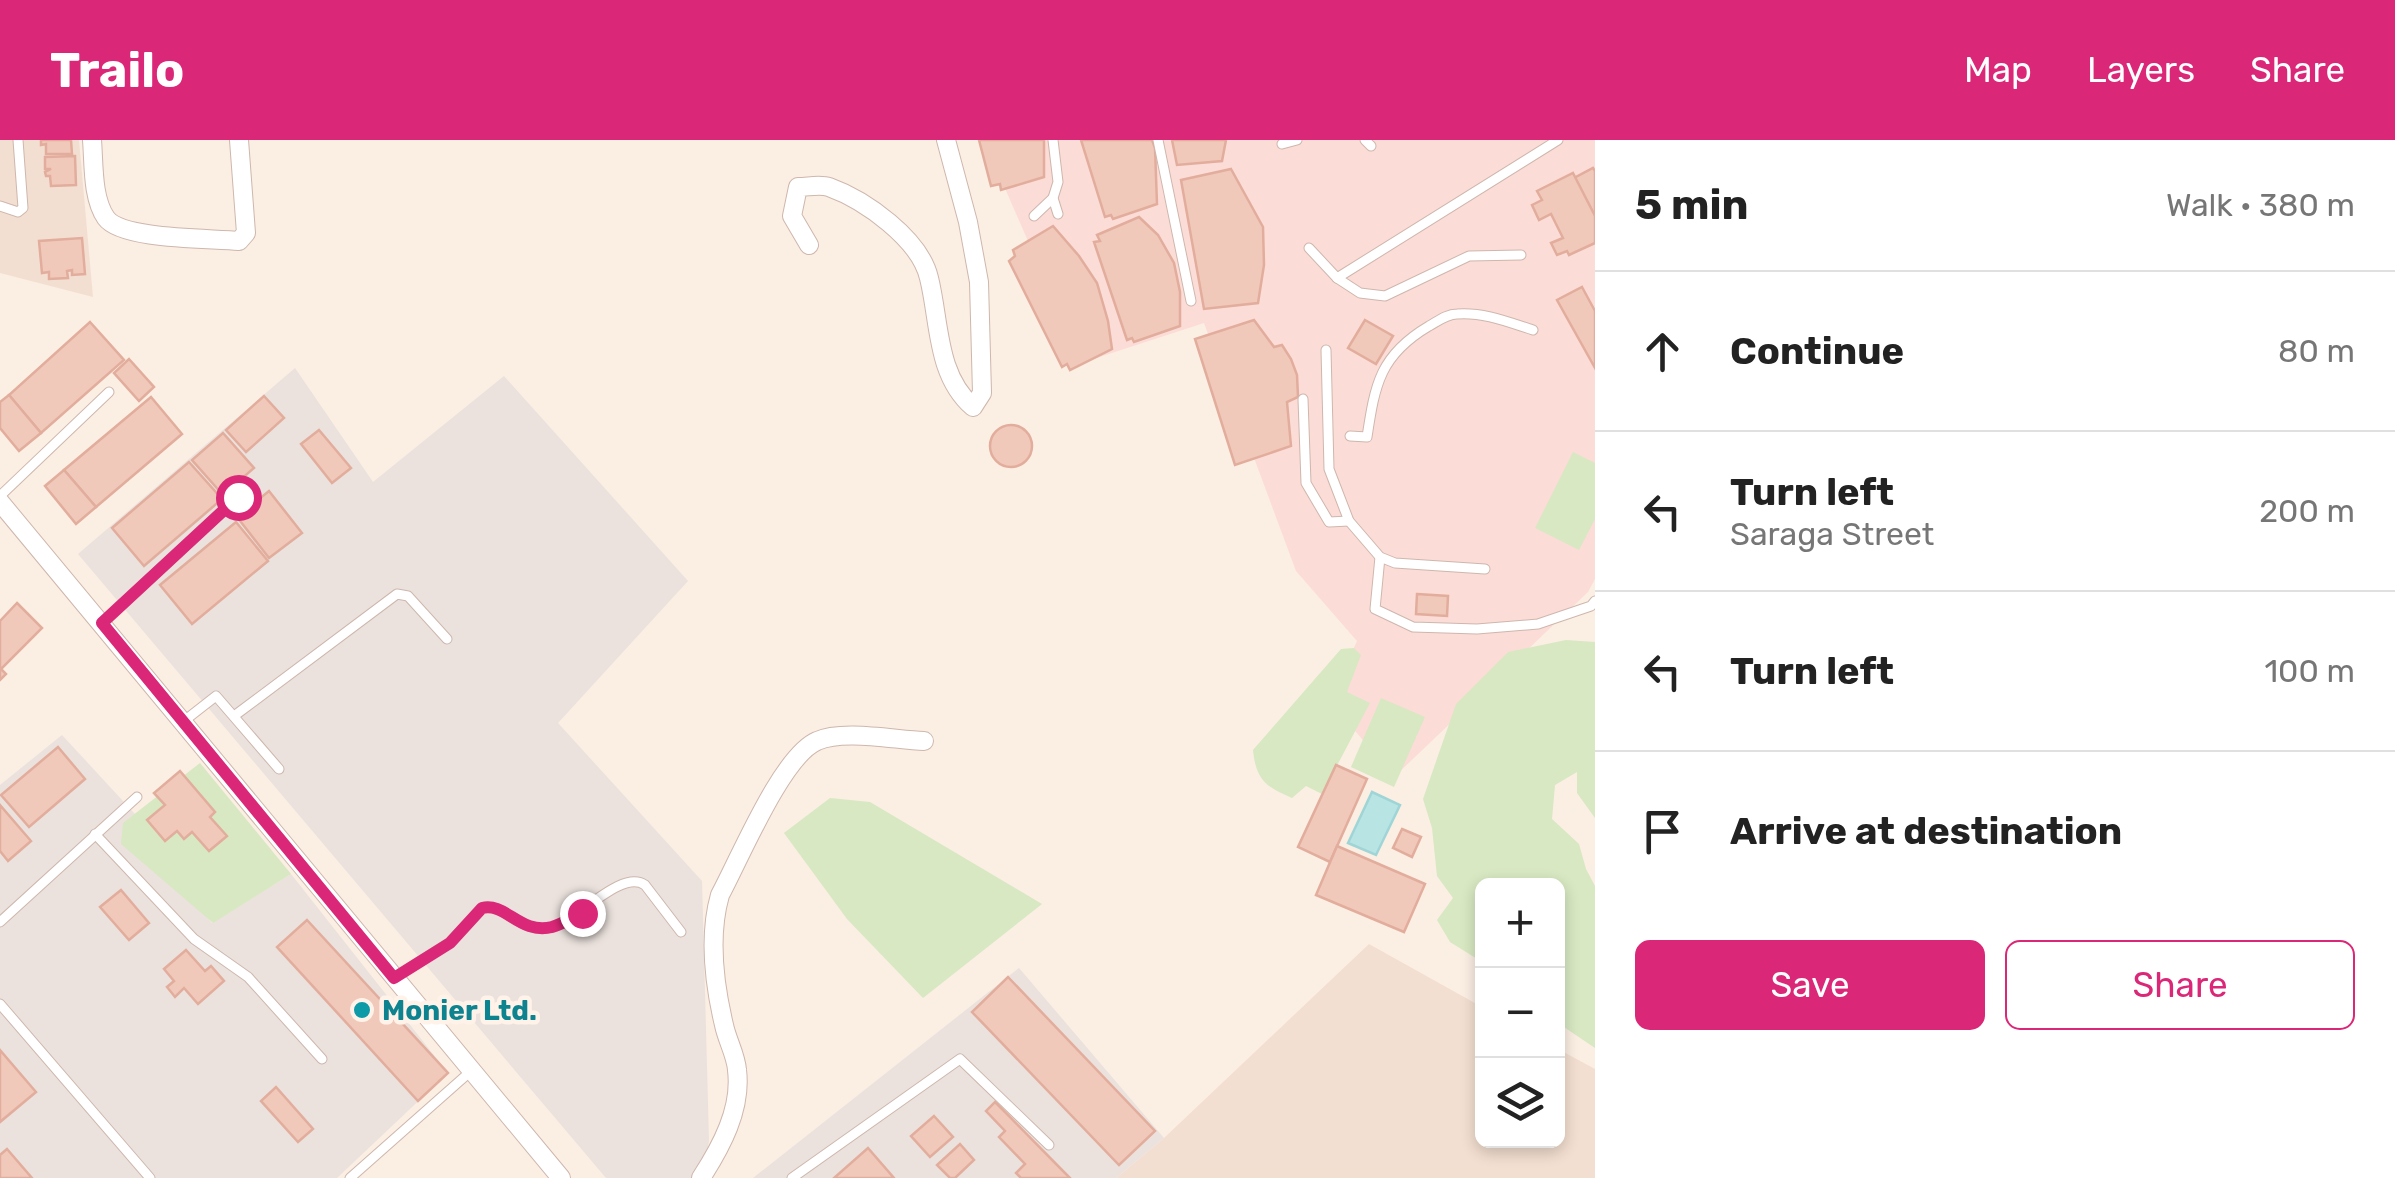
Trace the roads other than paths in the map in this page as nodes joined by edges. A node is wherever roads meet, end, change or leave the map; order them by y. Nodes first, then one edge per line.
1 (18, 140) edge
2 (92, 140) edge
3 (239, 140) edge
4 (946, 140) edge
5 (1052, 140) edge
6 (1158, 140) edge
7 (1297, 140) edge
8 (1558, 140) edge
9 (1282, 144) dead end
10 (1052, 198) junction
11 (0, 206) edge
12 (1058, 214) dead end
13 (1034, 216) dead end
14 (809, 245) dead end
15 (1309, 248) dead end
16 (1521, 255) dead end
17 (1337, 278) junction
18 (1191, 301) dead end
19 (1533, 330) dead end
20 (1326, 350) dead end
21 (109, 392) dead end
22 (1303, 399) dead end
23 (1350, 436) dead end
24 (238, 497) dead end
25 (0, 499) edge
26 (1350, 521) junction
27 (1380, 557) junction
28 (1485, 569) dead end
29 (1595, 601) edge
30 (102, 623) junction
31 (447, 639) dead end
32 (234, 716) junction
33 (182, 723) junction
34 (924, 742) dead end
35 (278, 770) dead end
36 (137, 797) dead end
37 (96, 834) junction
38 (0, 922) edge
39 (681, 932) dead end
40 (394, 978) junction
41 (0, 1004) edge
42 (322, 1059) dead end
43 (470, 1070) junction
44 (1049, 1146) dead end
45 (150, 1178) edge
46 (350, 1178) edge
47 (561, 1178) edge
48 (701, 1178) edge
49 (792, 1178) edge

1 - 11 lane
2 - 3 street
4 - 14 street
5 - 10 lane
6 - 18 lane
7 - 9 lane
8 - 17 lane
10 - 12 lane
10 - 13 lane
15 - 17 lane
16 - 17 lane
19 - 23 lane
20 - 26 lane
21 - 25 lane
22 - 26 lane
24 - 30 lane
25 - 30 street
26 - 27 lane
27 - 28 lane
27 - 29 lane
30 - 33 street
31 - 32 lane
32 - 33 lane
32 - 35 lane
33 - 40 street
34 - 48 street
36 - 37 lane
37 - 38 lane
37 - 42 lane
39 - 40 lane
40 - 43 street
41 - 45 lane
43 - 46 lane
43 - 47 street
44 - 49 lane

